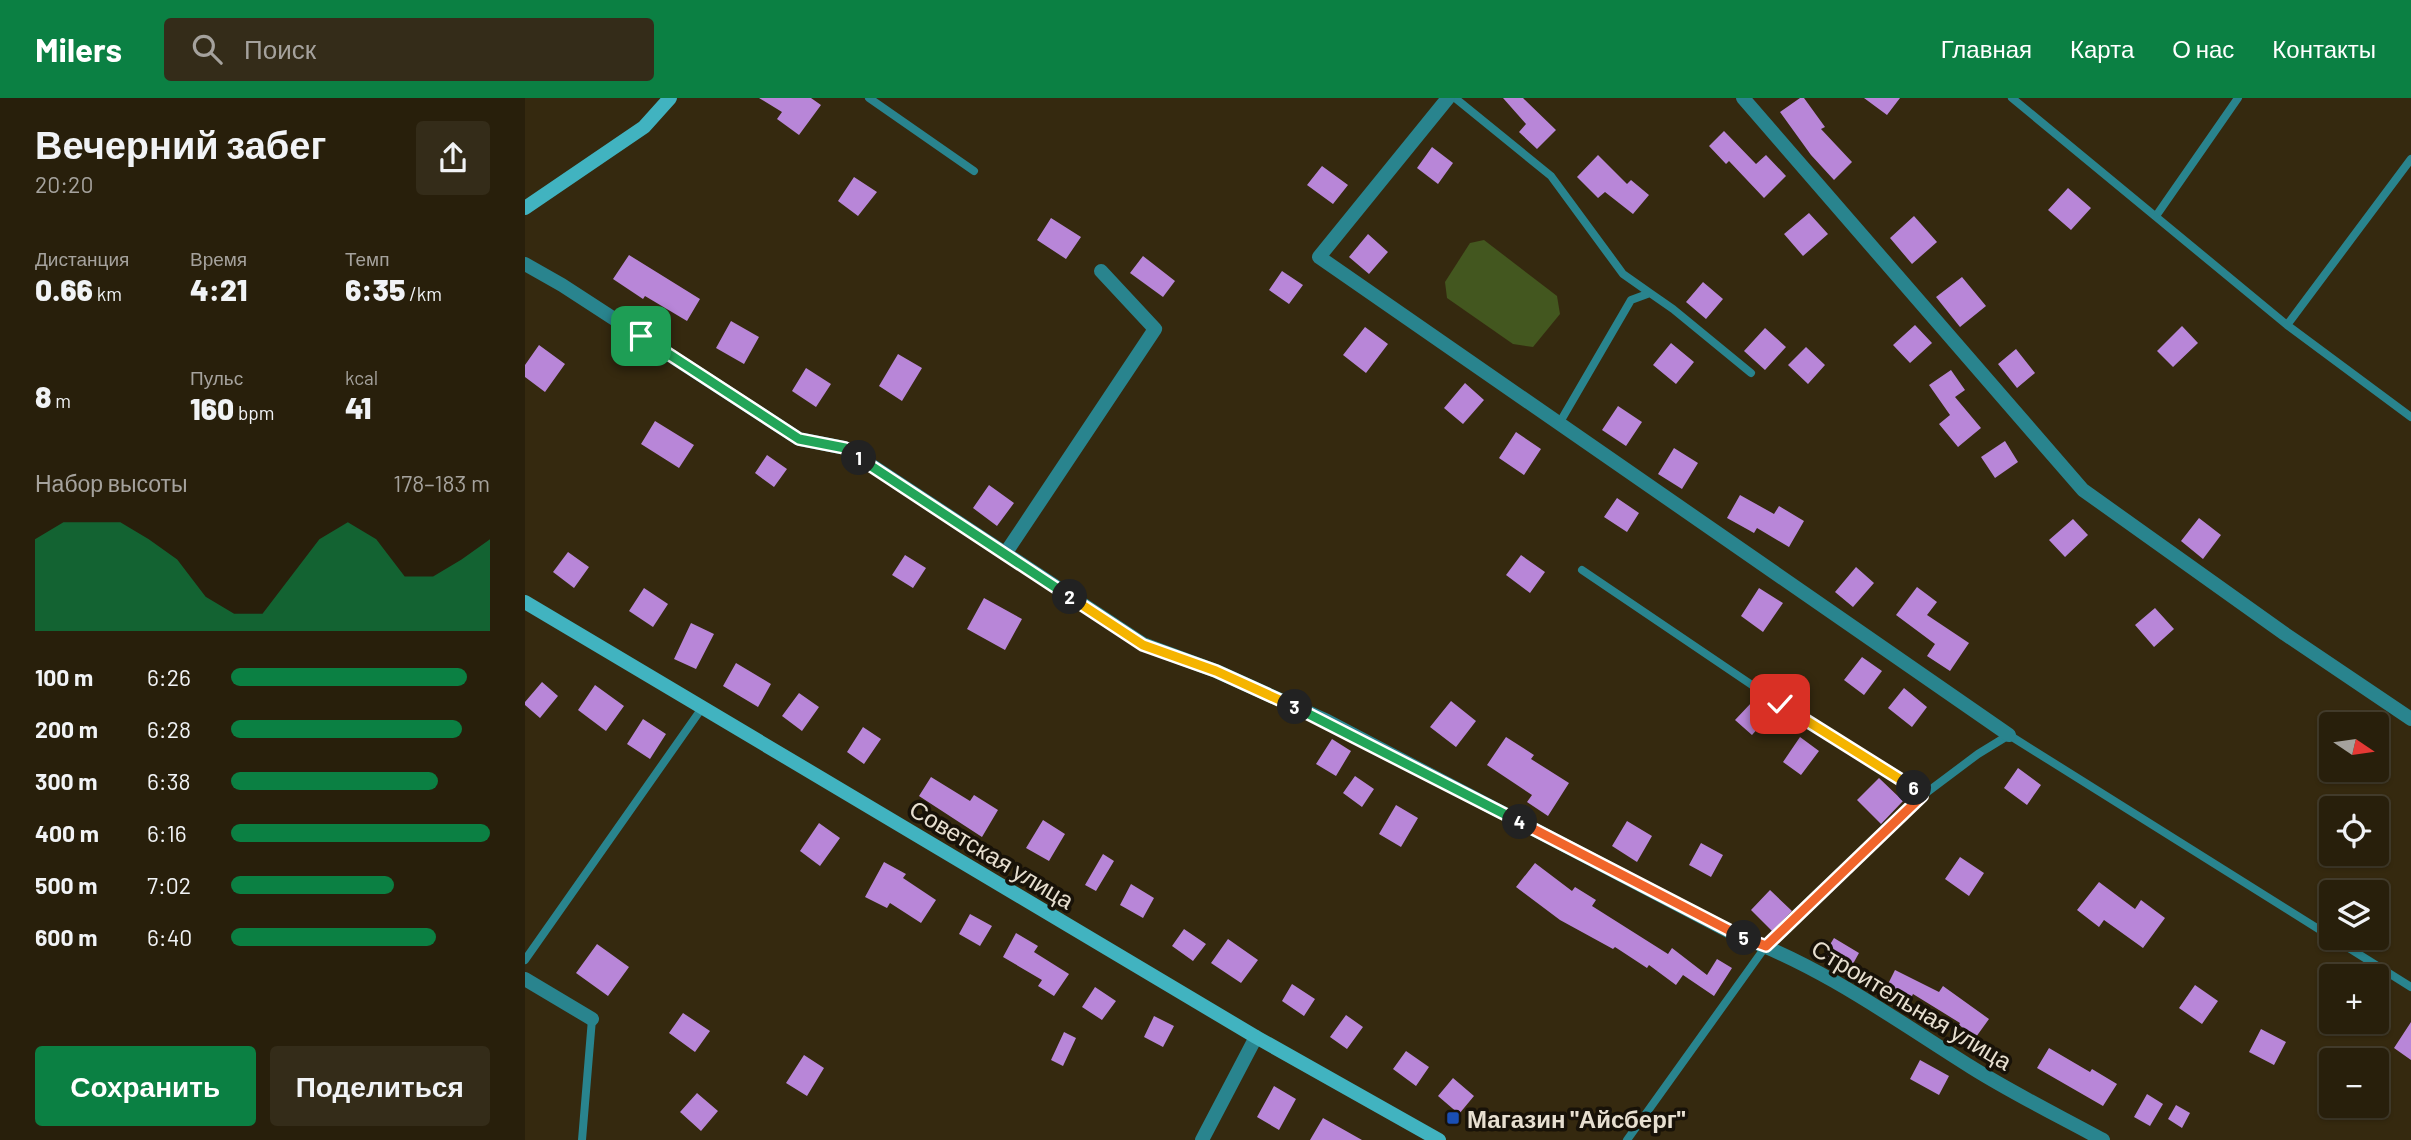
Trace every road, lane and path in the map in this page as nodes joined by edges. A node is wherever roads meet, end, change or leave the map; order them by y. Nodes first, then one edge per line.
1 (670, 98) edge
2 (869, 98) edge
3 (1448, 98) edge
4 (1455, 98) edge
5 (1743, 98) edge
6 (2012, 98) edge
7 (2238, 98) edge
8 (2411, 159) edge
9 (974, 171) dead end
10 (525, 208) edge
11 (2156, 216) junction
12 (525, 264) edge
13 (1101, 271) dead end
14 (1650, 293) junction
15 (2287, 325) junction
16 (1751, 373) dead end
17 (2411, 417) edge
18 (1560, 422) junction
19 (1005, 554) junction
20 (1582, 570) dead end
21 (525, 602) edge
22 (702, 708) junction
23 (2411, 719) edge
24 (2009, 735) junction
25 (1922, 796) junction
26 (1766, 946) junction
27 (525, 960) edge
28 (525, 979) edge
29 (2411, 987) edge
30 (592, 1019) joint
31 (1256, 1037) junction
32 (582, 1140) edge
33 (1202, 1140) edge
34 (1439, 1140) edge
35 (1627, 1140) edge
36 (2103, 1140) edge

1 - 10 main road
2 - 9 lane
3 - 18 street
4 - 14 lane
5 - 23 street
6 - 11 lane
7 - 11 lane
8 - 15 lane
11 - 15 lane
12 - 19 street, Строительная улица
13 - 19 street
14 - 16 lane
14 - 18 lane
15 - 17 lane
18 - 24 street
19 - 26 street, Строительная улица
20 - 25 lane
21 - 22 main road, Советская улица
22 - 27 lane
22 - 31 main road, Советская улица
24 - 25 lane
24 - 29 lane
25 - 26 lane
26 - 35 lane
26 - 36 street, Строительная улица
28 - 30 street
30 - 32 lane
31 - 33 street
31 - 34 main road, Советская улица

